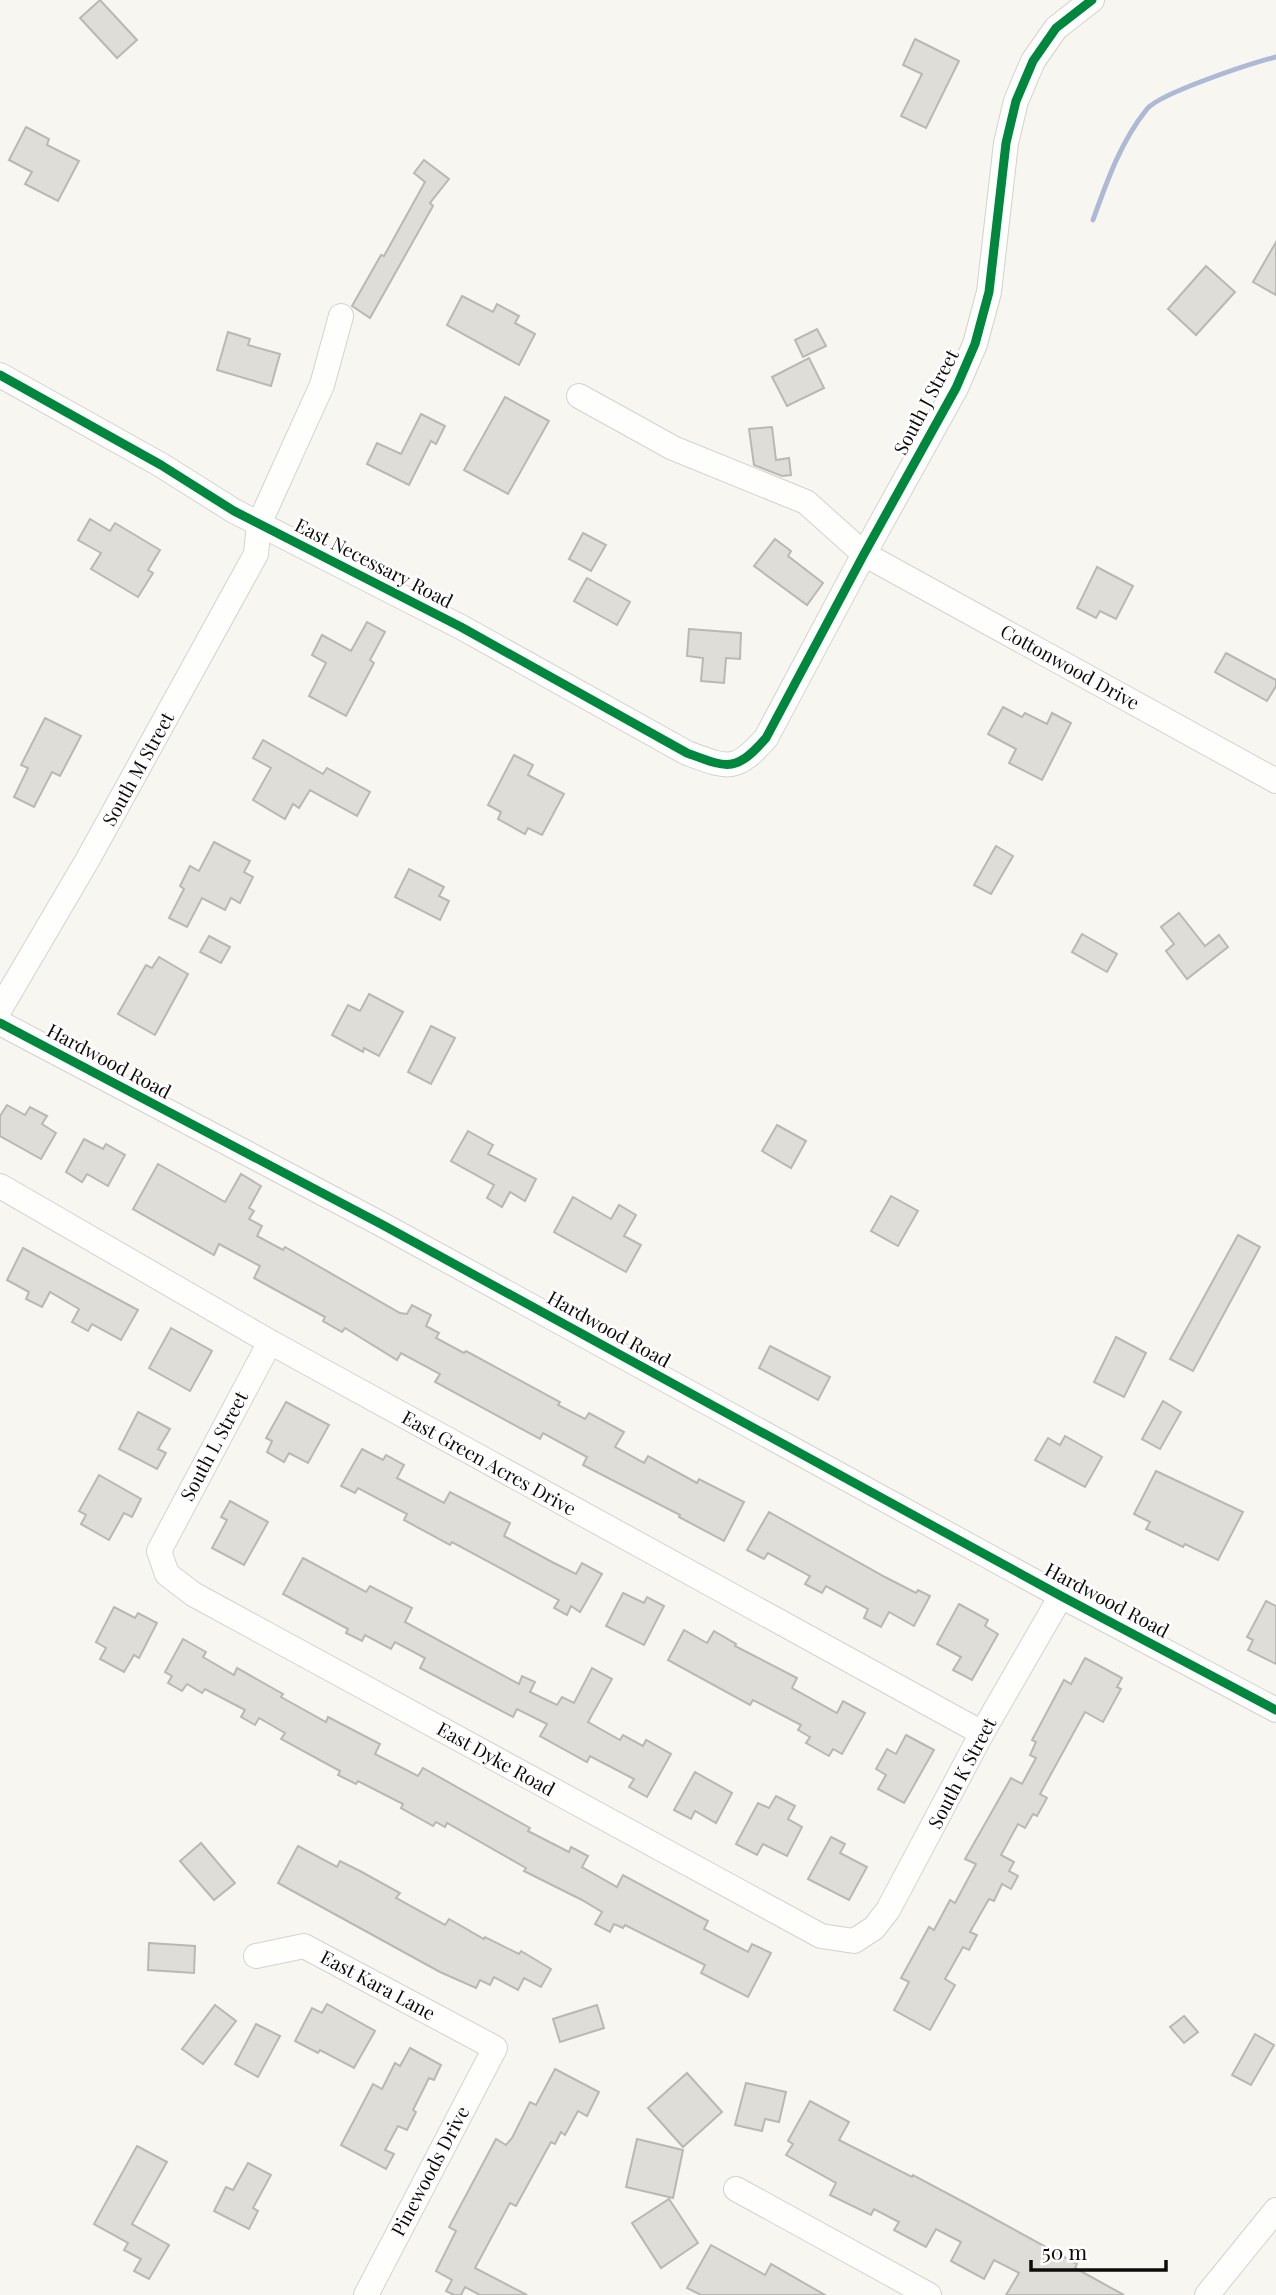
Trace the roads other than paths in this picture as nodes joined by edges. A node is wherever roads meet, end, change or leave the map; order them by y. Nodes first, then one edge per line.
1 (1092, 0) edge
2 (341, 316) dead end
3 (0, 375) edge
4 (579, 396) dead end
5 (259, 524) junction
6 (863, 554) junction
7 (739, 763) joint
8 (1276, 781) edge
9 (0, 1009) edge
10 (0, 1023) edge
11 (0, 1186) edge
12 (270, 1342) junction
13 (159, 1551) joint
14 (1060, 1596) junction
15 (1276, 1710) edge
16 (982, 1733) junction
17 (854, 1941) joint
18 (256, 1956) dead end
19 (495, 2048) joint
20 (736, 2189) dead end
21 (1276, 2210) edge
22 (369, 2294) edge
23 (929, 2295) edge
24 (1207, 2295) edge

1 - 6 street, South J Street
2 - 5 street, South M Street
3 - 5 street, East Necessary Road
4 - 6 street, Cottonwood Drive
5 - 7 street, East Necessary Road
5 - 9 street, South M Street
6 - 7 street, South J Street
6 - 8 street, Cottonwood Drive
10 - 14 street, Hardwood Road
11 - 12 street, East Green Acres Drive
12 - 13 street, South L Street
12 - 16 street, East Green Acres Drive
13 - 17 street, East Dyke Road
14 - 15 street, Hardwood Road
14 - 16 street, South K Street
16 - 17 street, South K Street
18 - 19 street, East Kara Lane
19 - 22 street, Pinewoods Drive
20 - 23 street
21 - 24 street

